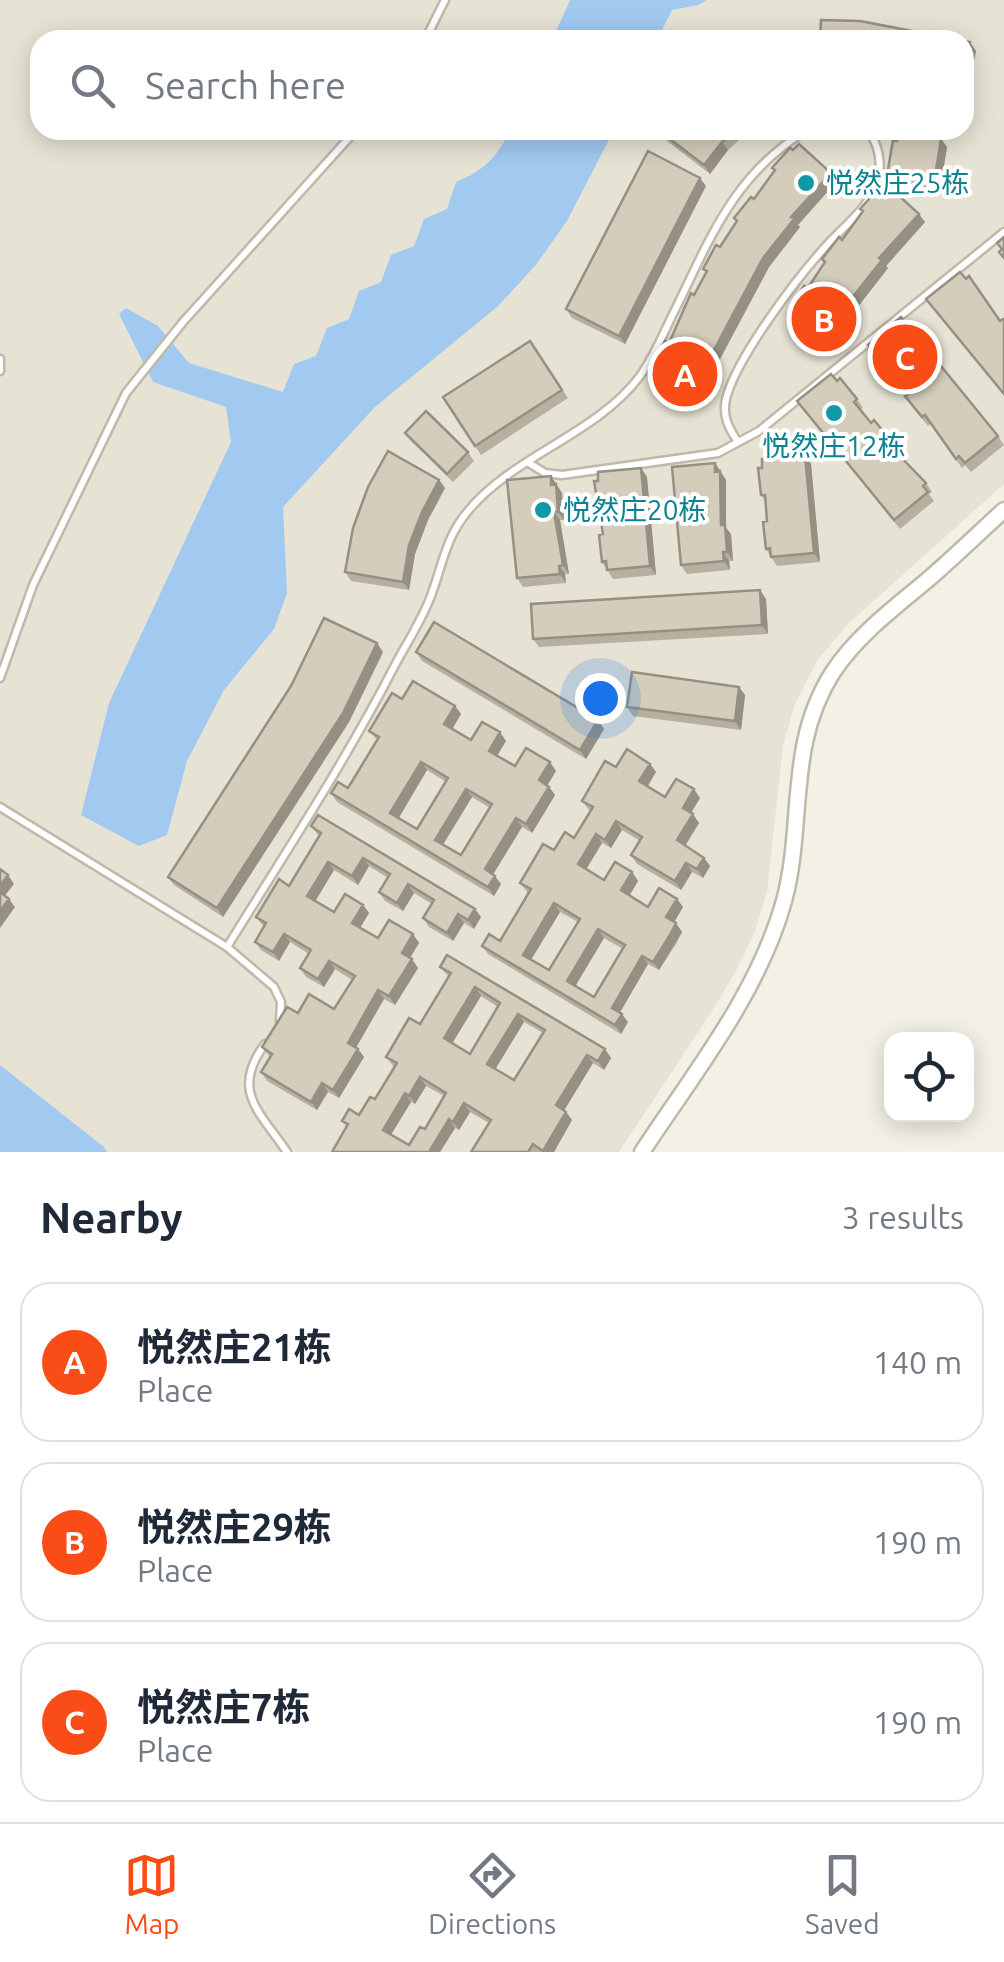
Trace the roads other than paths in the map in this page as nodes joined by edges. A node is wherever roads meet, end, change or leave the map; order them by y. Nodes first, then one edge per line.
1 (445, 0) edge
2 (430, 30) edge
3 (347, 140) edge
4 (791, 140) edge
5 (872, 140) edge
6 (1004, 232) edge
7 (0, 358) edge
8 (0, 371) edge
9 (738, 442) junction
10 (528, 462) junction
11 (1004, 510) edge
12 (0, 678) edge
13 (0, 808) edge
14 (227, 947) junction
15 (287, 1152) edge
16 (642, 1152) edge

1 - 2 lane
3 - 12 lane
4 - 10 lane
5 - 9 lane
6 - 9 lane
7 - 8 lane
9 - 10 lane
10 - 14 lane
11 - 16 street
13 - 14 lane
14 - 15 lane

